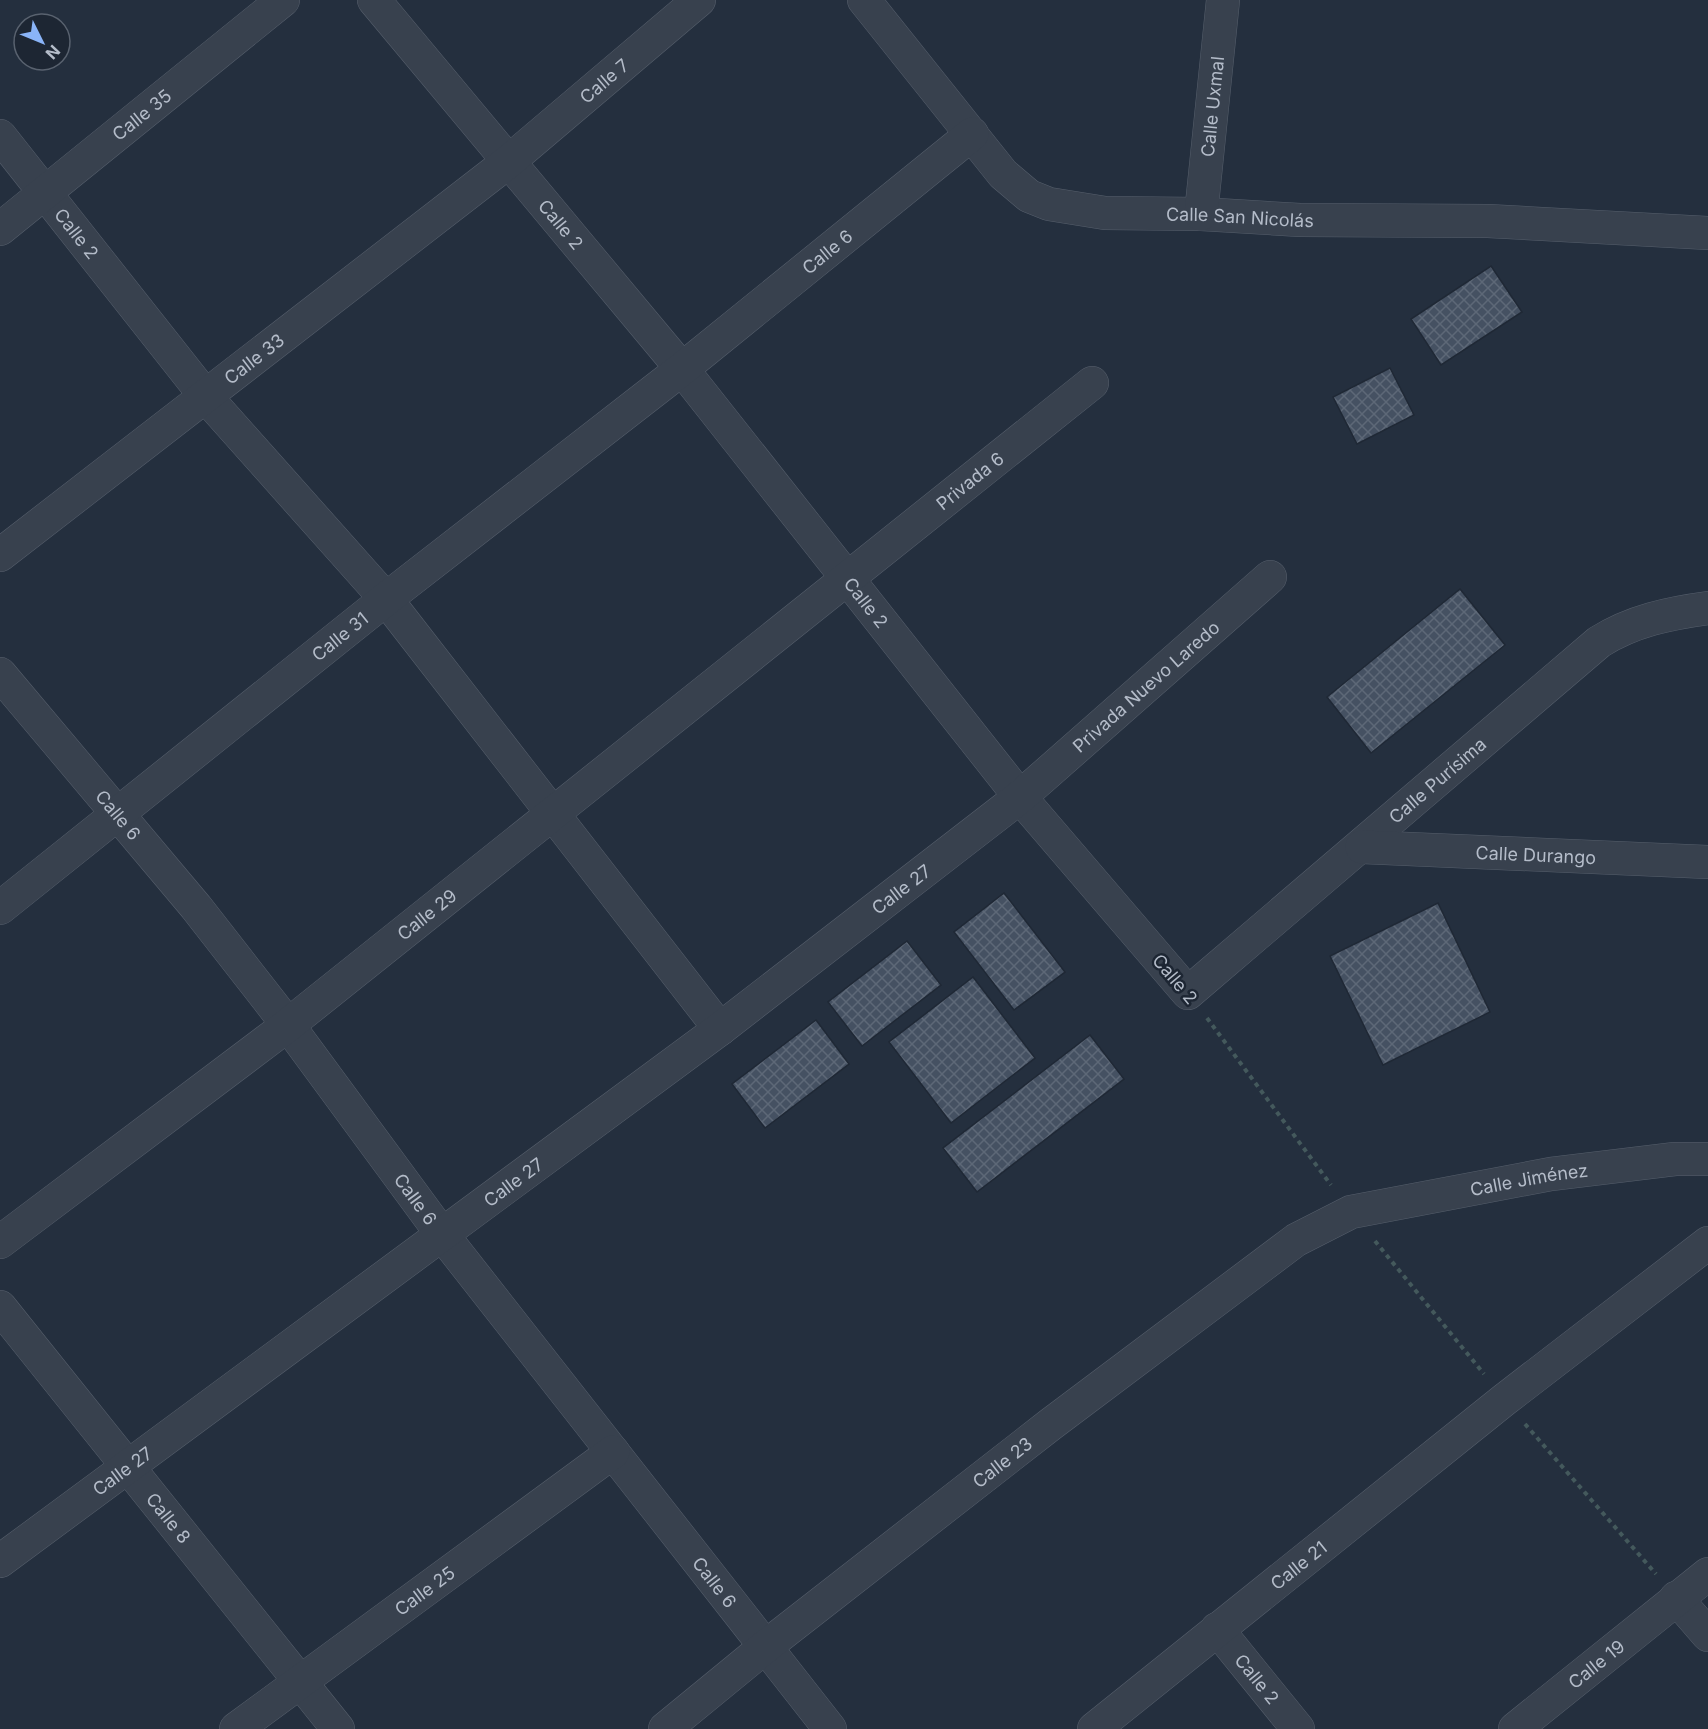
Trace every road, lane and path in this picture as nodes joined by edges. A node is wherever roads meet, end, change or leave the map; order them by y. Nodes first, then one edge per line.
1 (284, 0) edge
2 (374, 0) edge
3 (699, 0) edge
4 (864, 0) edge
5 (1223, 0) edge
6 (972, 134) junction
7 (0, 136) edge
8 (508, 162) junction
9 (44, 194) junction
10 (1201, 214) junction
11 (0, 229) edge
12 (1708, 233) edge
13 (682, 369) junction
14 (1092, 383) dead end
15 (207, 398) junction
16 (0, 555) edge
17 (1270, 577) dead end
18 (848, 578) junction
19 (386, 599) junction
20 (1708, 608) edge
21 (0, 674) edge
22 (1020, 797) junction
23 (118, 812) junction
24 (551, 813) junction
25 (1362, 847) junction
26 (1708, 862) edge
27 (0, 908) edge
28 (1188, 993) junction
29 (288, 1025) junction
30 (720, 1029) junction
31 (1708, 1159) edge
32 (1351, 1212) junction
33 (441, 1233) junction
34 (0, 1242) edge
35 (1708, 1243) edge
36 (0, 1307) edge
37 (613, 1452) junction
38 (127, 1465) junction
39 (0, 1561) edge
40 (1708, 1574) edge
41 (1676, 1598) junction
42 (1216, 1629) junction
43 (1708, 1635) edge
44 (765, 1647) junction
45 (299, 1683) junction
46 (236, 1729) edge
47 (338, 1729) edge
48 (665, 1729) edge
49 (830, 1729) edge
50 (1094, 1729) edge
51 (1298, 1729) edge
52 (1515, 1729) edge

1 - 9 street, Calle 35
2 - 8 street, Calle 2
3 - 8 street, Calle 7
4 - 6 street, Calle San Nicolás
5 - 10 street, Calle Uxmal
6 - 10 street, Calle San Nicolás
6 - 13 street, Calle 6
7 - 9 street, Calle 2
8 - 13 street, Calle 2
8 - 15 street, Calle 33
9 - 11 street, Calle 35
9 - 15 street, Calle 2
10 - 12 street, Calle San Nicolás
13 - 18 street, Calle 2
13 - 19 street, Calle 31
14 - 18 street, Privada 6
15 - 16 street, Calle 33
15 - 19 street, Calle 2
17 - 22 street, Privada Nuevo Laredo
18 - 22 street, Calle 2
18 - 24 street, Calle 29
19 - 23 street, Calle 31
19 - 24 street, Calle 2
20 - 25 street, Calle Purísima
21 - 23 street, Calle 6
22 - 28 street, Calle 2
22 - 30 street, Calle 27
23 - 27 street, Calle 31
23 - 29 street, Calle 6
24 - 29 street, Calle 29
24 - 30 street, Calle 2
25 - 26 street, Calle Durango
25 - 28 street, Calle Purísima
28 - 32 path, Calle 2
29 - 33 street, Calle 6
29 - 34 street, Calle 29
30 - 33 street, Calle 27
31 - 32 street, Calle Jiménez
32 - 44 street, Calle 23
33 - 37 street, Calle 6
33 - 38 street, Calle 27
35 - 42 street, Calle 21
36 - 38 street, Calle 8
37 - 44 street, Calle 6
37 - 45 street, Calle 25
38 - 39 street, Calle 27
38 - 45 street, Calle 8
40 - 41 street, Calle 19
41 - 43 street
41 - 52 street, Calle 19
42 - 50 street, Calle 21
42 - 51 street, Calle 2
44 - 48 street, Calle 23
44 - 49 street, Calle 6
45 - 46 street, Calle 25
45 - 47 street, Calle 8

